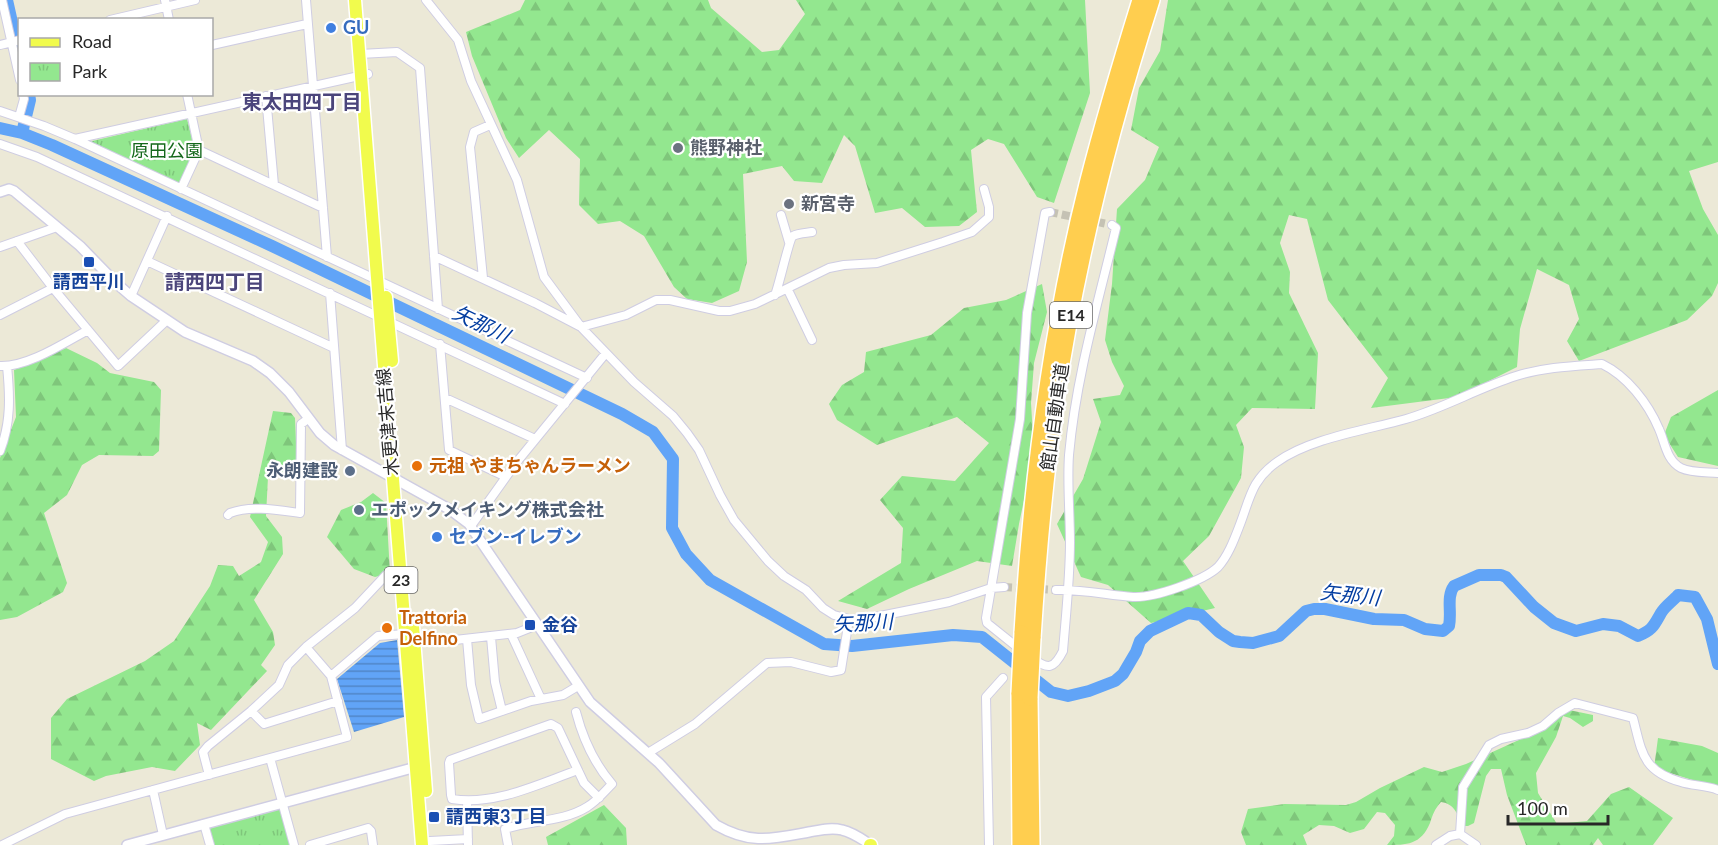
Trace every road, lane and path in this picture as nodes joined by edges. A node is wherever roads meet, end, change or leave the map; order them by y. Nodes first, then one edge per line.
1 (2, 0) edge
2 (195, 0) edge
3 (306, 0) edge
4 (355, 0) edge
5 (363, 0) edge
6 (426, 0) edge
7 (1140, 0) edge
8 (1152, 0) edge
9 (166, 3) edge
10 (117, 18) edge
11 (169, 18) edge
12 (308, 24) junction
13 (16, 41) edge
14 (0, 45) edge
15 (213, 45) edge
16 (363, 54) junction
17 (18, 60) edge
18 (365, 74) junction
19 (312, 85) junction
20 (23, 96) edge
21 (187, 96) edge
22 (266, 96) junction
23 (0, 111) edge
24 (191, 113) junction
25 (23, 119) junction
26 (490, 125) junction
27 (75, 139) junction
28 (0, 144) edge
29 (199, 150) junction
30 (274, 185) junction
31 (181, 189) junction
32 (984, 189) dead end
33 (0, 192) edge
34 (323, 208) junction
35 (1050, 212) dead end
36 (781, 215) dead end
37 (167, 216) junction
38 (1112, 225) dead end
39 (57, 227) junction
40 (812, 232) dead end
41 (17, 241) junction
42 (789, 242) junction
43 (0, 247) edge
44 (434, 256) junction
45 (327, 257) junction
46 (147, 261) junction
47 (483, 278) junction
48 (381, 282) junction
49 (53, 288) junction
50 (788, 290) junction
51 (330, 292) junction
52 (131, 296) junction
53 (775, 296) junction
54 (438, 309) junction
55 (0, 315) edge
56 (384, 318) junction
57 (167, 320) junction
58 (580, 327) junction
59 (88, 330) junction
60 (812, 340) dead end
61 (440, 344) junction
62 (334, 348) junction
63 (606, 353) junction
64 (4, 366) edge
65 (585, 380) junction
66 (445, 398) junction
67 (567, 402) junction
68 (308, 419) junction
69 (535, 439) junction
70 (342, 450) junction
71 (0, 452) edge
72 (1718, 473) edge
73 (506, 477) junction
74 (398, 481) junction
75 (228, 515) dead end
76 (471, 526) junction
77 (400, 568) junction
78 (1004, 587) tunnel mouth
79 (991, 588) junction
80 (1056, 590) tunnel mouth
81 (1068, 590) junction
82 (537, 624) junction
83 (848, 624) junction
84 (405, 634) junction
85 (512, 634) junction
86 (1028, 636) junction
87 (491, 637) junction
88 (467, 639) junction
89 (455, 640) dead end
90 (306, 647) junction
91 (331, 676) junction
92 (1003, 678) dead end
93 (578, 686) junction
94 (541, 699) junction
95 (338, 701) junction
96 (251, 711) junction
97 (502, 711) junction
98 (576, 712) dead end
99 (648, 753) junction
100 (270, 758) junction
101 (419, 766) junction
102 (578, 770) junction
103 (209, 775) junction
104 (153, 790) junction
105 (1024, 790) junction
106 (1718, 790) edge
107 (599, 798) junction
108 (467, 801) junction
109 (283, 803) junction
110 (204, 824) junction
111 (1460, 834) junction
112 (164, 835) junction
113 (468, 842) edge
114 (779, 842) edge
115 (427, 844) edge
116 (2, 845) edge
117 (127, 845) edge
118 (210, 845) edge
119 (294, 845) edge
120 (310, 845) edge
121 (372, 845) edge
122 (508, 845) edge
123 (871, 845) edge
124 (989, 845) edge
125 (1020, 845) edge
126 (1032, 845) edge
127 (1436, 845) edge
128 (1476, 845) edge

1 - 13 street
2 - 9 street
3 - 12 street
4 - 16 main road, 木更津末吉線 / 23
5 - 16 main road, 木更津末吉線 / 23
6 - 26 street
7 - 86 highway, 館山自動車道 / E14
8 - 86 highway, 館山自動車道 / E14
9 - 10 street
9 - 11 street
12 - 15 street
12 - 19 street
13 - 14 street
13 - 17 street
16 - 18 main road, 木更津末吉線 / 23
16 - 44 street
18 - 19 street
18 - 48 main road, 木更津末吉線 / 23
19 - 22 street
19 - 34 street
20 - 25 street
21 - 24 street
22 - 24 street
22 - 30 street
23 - 25 street
24 - 27 street
24 - 29 street
25 - 27 street
26 - 47 street
26 - 58 street
27 - 31 street
28 - 37 street
29 - 30 street
29 - 31 street
30 - 34 street
31 - 45 street
32 - 50 street
33 - 39 street
34 - 45 street
35 - 79 street
36 - 42 street
37 - 46 street
37 - 51 street
38 - 81 street
39 - 41 street
39 - 52 street
40 - 42 street
41 - 43 street
41 - 49 street
42 - 53 street
44 - 47 street
44 - 54 street
45 - 48 street
46 - 52 street
46 - 62 street
47 - 58 street
48 - 54 street
48 - 56 main road, 木更津末吉線 / 23
49 - 55 street
49 - 59 street
50 - 53 street
50 - 60 street
51 - 56 street
51 - 62 street
52 - 57 street
53 - 58 street
54 - 65 street
56 - 61 street
56 - 74 main road, 木更津末吉線 / 23
57 - 59 street
57 - 68 street
58 - 63 street
59 - 64 street
61 - 66 street
61 - 67 street
62 - 70 street
63 - 65 street
63 - 83 street
64 - 71 street
65 - 67 street
66 - 69 street
66 - 73 street
67 - 69 street
68 - 70 street
68 - 75 street
69 - 73 street
70 - 74 street
72 - 81 street
73 - 76 street
74 - 76 street
74 - 77 main road, 木更津末吉線 / 23
74 - 101 main road, 木更津末吉線 / 23
76 - 82 street
77 - 84 main road, 木更津末吉線 / 23
77 - 90 street
78 - 79 street
79 - 81 street
79 - 83 street
80 - 81 street
82 - 85 street
82 - 93 street
83 - 99 street
84 - 91 street
84 - 101 main road, 木更津末吉線 / 23
85 - 87 street
85 - 94 street
86 - 105 highway, 館山自動車道 / E14, bridge
87 - 88 street
87 - 97 street
88 - 89 street
88 - 97 street
90 - 91 street
90 - 96 street
91 - 95 street
92 - 124 street
93 - 94 street
93 - 99 street
94 - 97 street
95 - 96 street
95 - 100 street
96 - 103 street
98 - 107 street
99 - 114 street
100 - 103 street
100 - 109 street
101 - 109 street
101 - 115 main road, 木更津末吉線 / 23
102 - 107 street
102 - 108 street
102 - 108 street
103 - 104 street
104 - 112 street
104 - 116 street
105 - 125 highway, 館山自動車道 / E14
105 - 126 highway, 館山自動車道 / E14
106 - 111 street
107 - 122 street
108 - 113 street
109 - 110 street
109 - 119 street
110 - 112 street
110 - 118 street
111 - 127 street
111 - 128 street
112 - 117 street
113 - 115 street
114 - 123 street
120 - 121 street

